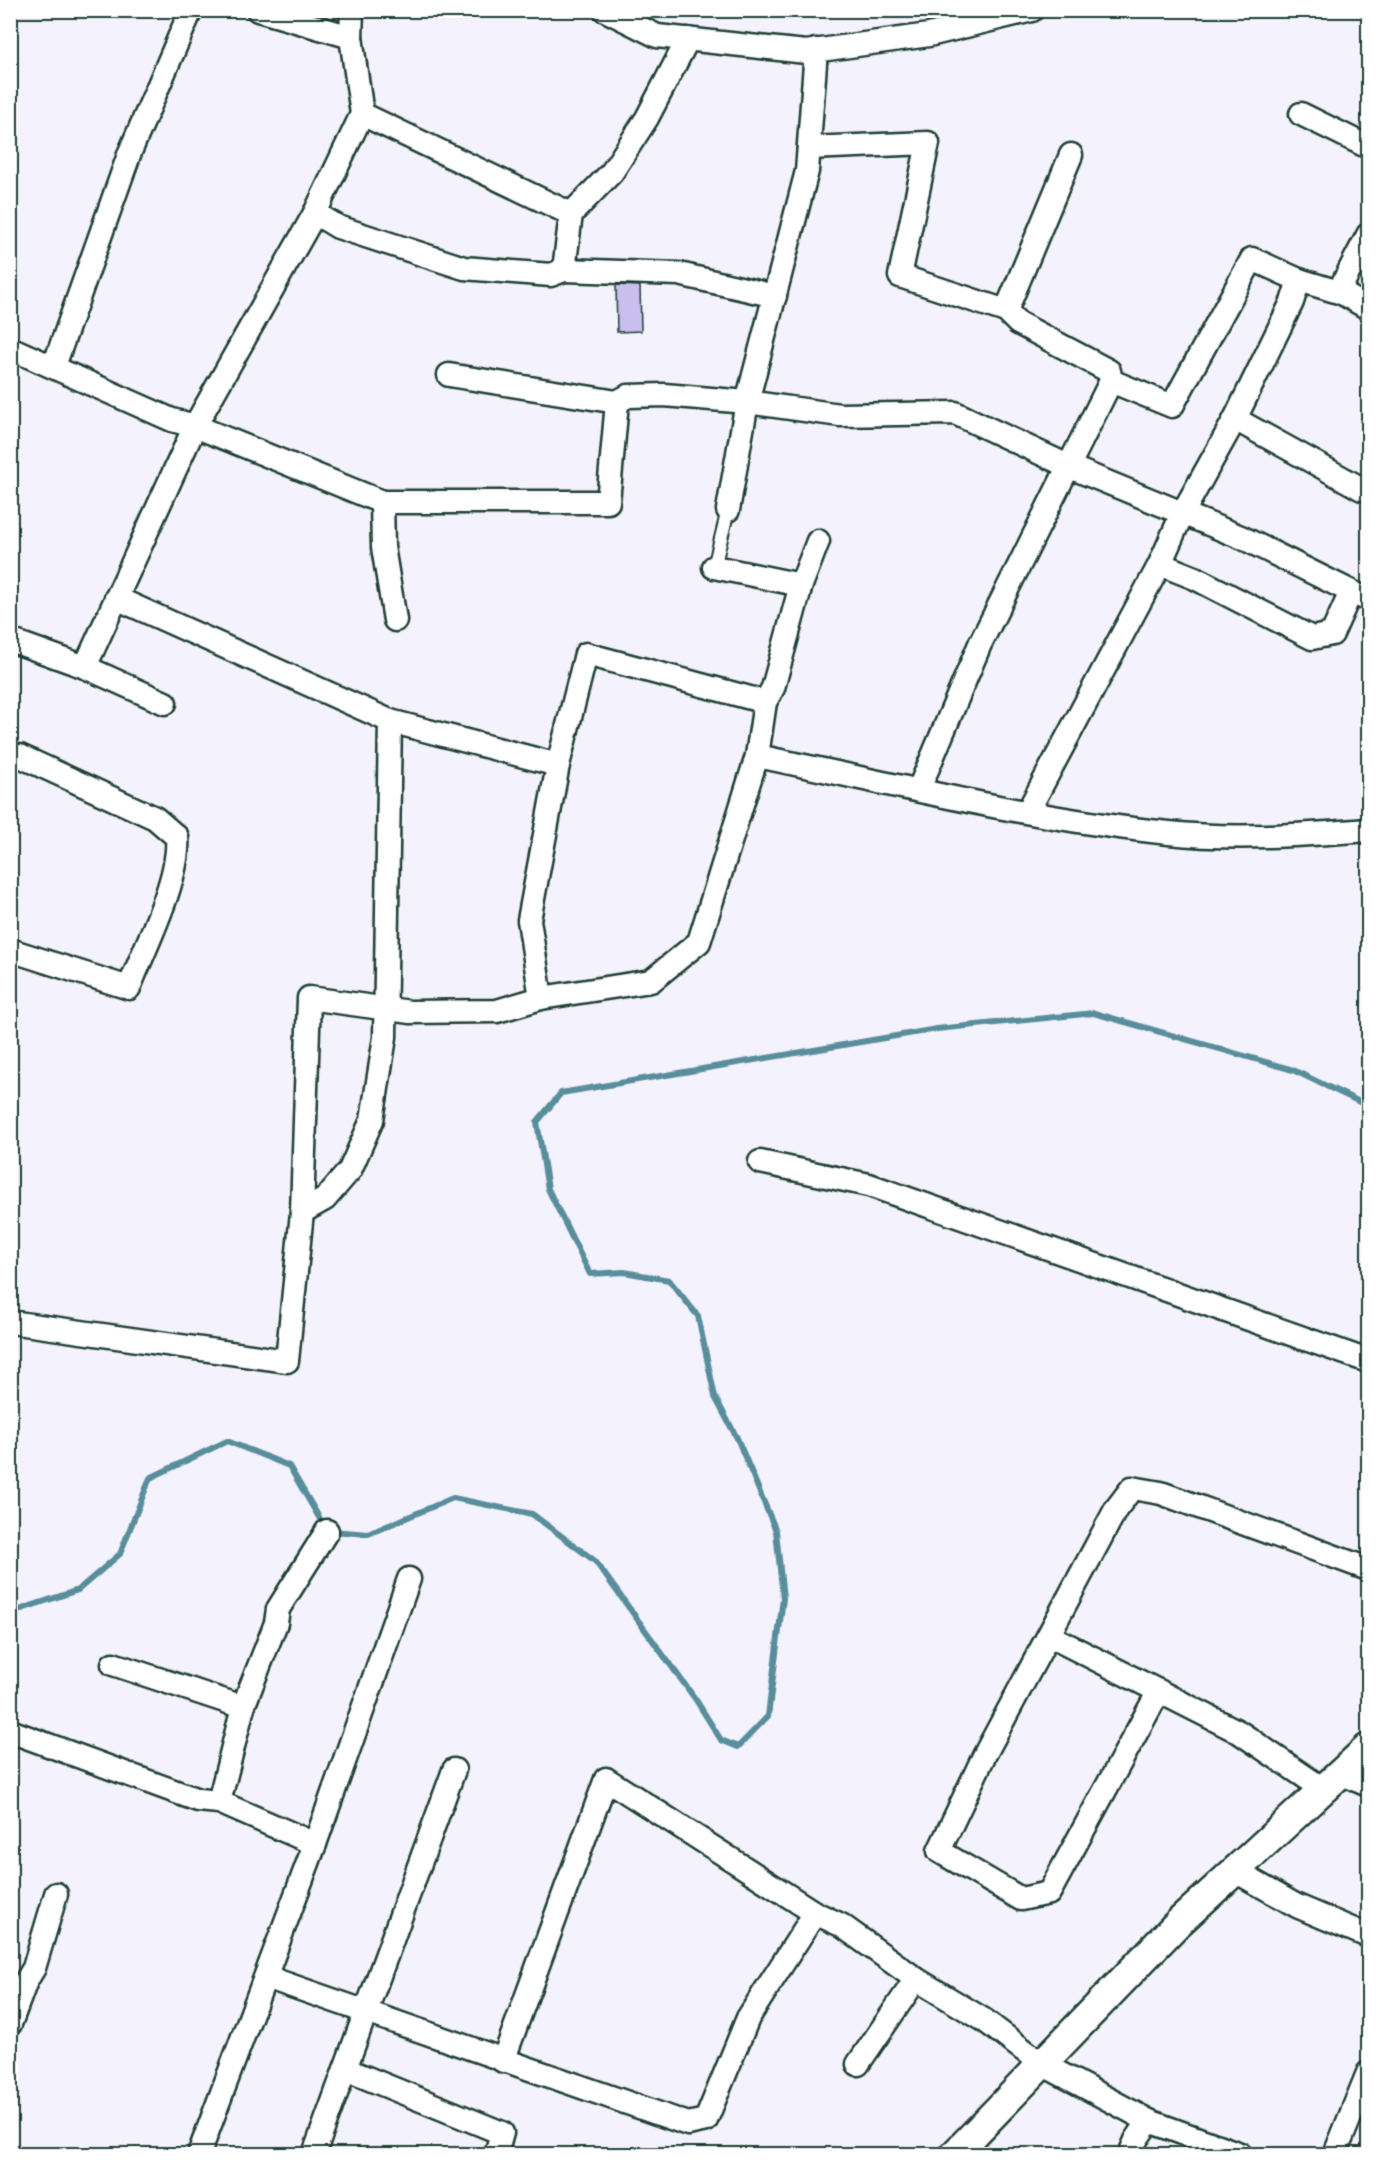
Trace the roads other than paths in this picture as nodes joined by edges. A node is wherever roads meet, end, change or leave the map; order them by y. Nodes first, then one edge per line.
1 (191, 10) edge
2 (258, 10) edge
3 (352, 10) edge
4 (605, 10) edge
5 (1025, 11) edge
6 (351, 37) junction
7 (688, 39) junction
8 (816, 50) junction
9 (362, 114) junction
10 (1301, 114) dead end
11 (1368, 147) edge
12 (809, 148) junction
13 (1071, 155) dead end
14 (315, 213) junction
15 (571, 214) junction
16 (1368, 235) edge
17 (564, 270) junction
18 (1299, 280) junction
19 (1342, 293) junction
20 (775, 296) junction
21 (1368, 308) edge
22 (1006, 311) junction
23 (10, 348) edge
24 (54, 366) junction
25 (449, 375) dead end
26 (1112, 381) junction
27 (617, 402) junction
28 (747, 402) junction
29 (1235, 419) junction
30 (195, 426) junction
31 (1070, 467) junction
32 (1368, 488) edge
33 (382, 502) junction
34 (728, 510) joint
35 (1182, 514) junction
36 (818, 541) dead end
37 (1160, 564) junction
38 (714, 567) joint
39 (801, 585) junction
40 (1360, 596) edge
41 (116, 598) junction
42 (395, 620) dead end
43 (10, 640) edge
44 (85, 667) junction
45 (765, 702) junction
46 (165, 703) dead end
47 (390, 721) junction
48 (20, 756) dead end
49 (757, 756) junction
50 (558, 765) junction
51 (919, 789) junction
52 (1028, 811) junction
53 (1368, 830) edge
54 (10, 950) edge
55 (541, 998) junction
56 (385, 1007) junction
57 (760, 1162) dead end
58 (303, 1212) junction
59 (10, 1322) edge
60 (1368, 1361) edge
61 (327, 1531) dead end
62 (1368, 1569) edge
63 (409, 1579) dead end
64 (1050, 1636) junction
65 (113, 1664) dead end
66 (1159, 1691) junction
67 (243, 1707) junction
68 (10, 1731) edge
69 (1368, 1748) edge
70 (454, 1770) dead end
71 (1332, 1781) junction
72 (1368, 1785) edge
73 (219, 1802) junction
74 (315, 1844) junction
75 (1235, 1871) junction
76 (56, 1894) dead end
77 (815, 1913) junction
78 (1368, 1936) edge
79 (266, 1977) junction
80 (916, 1979) junction
81 (367, 2012) junction
82 (10, 2024) edge
83 (503, 2061) junction
84 (858, 2064) dead end
85 (1042, 2064) junction
86 (345, 2069) junction
87 (1368, 2073) edge
88 (1149, 2121) junction
89 (199, 2154) edge
90 (314, 2154) edge
91 (496, 2154) edge
92 (955, 2154) edge
93 (1130, 2154) edge
94 (1239, 2154) edge
95 (1335, 2154) edge

1 - 24 street
2 - 6 street
3 - 6 street
4 - 7 street
5 - 8 street
6 - 9 street
7 - 8 street
7 - 15 street
8 - 12 street
9 - 14 street
9 - 15 street
10 - 11 street
12 - 20 street
12 - 22 street
13 - 22 street
14 - 17 street
14 - 30 street
15 - 17 street
16 - 19 street
17 - 20 street
18 - 19 street
18 - 26 street
18 - 29 street
19 - 21 street
20 - 28 street
22 - 26 street
23 - 24 street
24 - 30 street
25 - 27 street
26 - 31 street
27 - 28 street
27 - 33 street
28 - 31 street
28 - 34 street
29 - 32 street
29 - 35 street
30 - 33 street
30 - 41 street
31 - 35 street
31 - 51 street
33 - 42 street
34 - 38 lane
35 - 37 street
35 - 40 street
36 - 39 street
37 - 40 street
37 - 52 street
38 - 39 street
39 - 45 street
41 - 44 street
41 - 47 street
43 - 44 street
44 - 46 street
45 - 49 street
45 - 50 street
47 - 50 street
47 - 56 street
48 - 54 street
49 - 51 street
49 - 55 street
50 - 55 street
51 - 52 street
52 - 53 street
55 - 56 street
56 - 58 street
56 - 58 street
57 - 60 street
58 - 59 street
61 - 67 street
62 - 64 street
63 - 74 street
64 - 66 street
64 - 66 street
65 - 67 street
66 - 71 street
67 - 73 street
68 - 73 street
69 - 71 street
70 - 81 street
71 - 72 street
71 - 75 street
73 - 74 street
74 - 79 street
75 - 78 street
75 - 85 street
76 - 82 street
77 - 80 street
77 - 83 street
77 - 83 street
79 - 81 street
79 - 89 street
80 - 84 street
80 - 85 street
81 - 83 street
81 - 86 street
85 - 88 street
85 - 92 street
86 - 90 street
86 - 91 street
87 - 95 street
88 - 93 street
88 - 94 street

